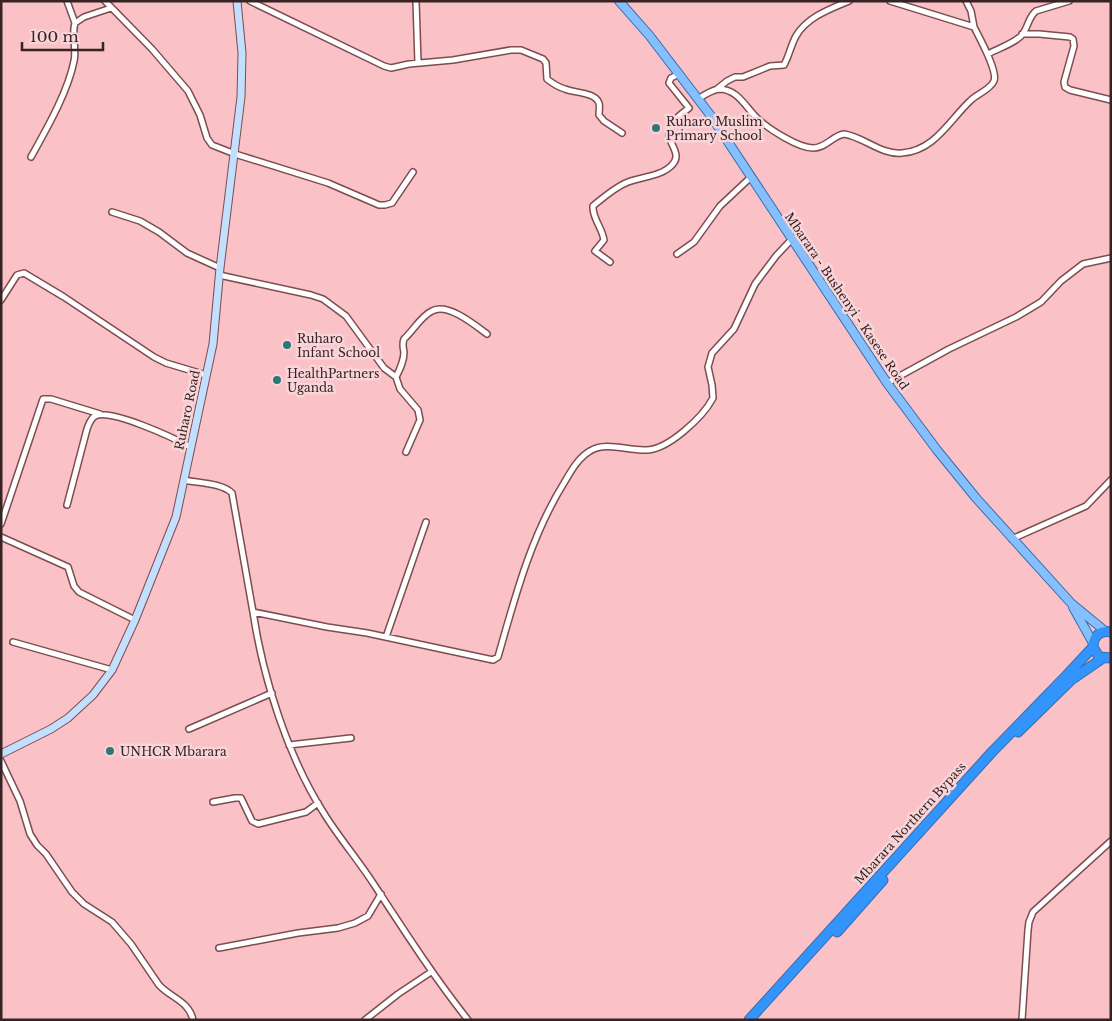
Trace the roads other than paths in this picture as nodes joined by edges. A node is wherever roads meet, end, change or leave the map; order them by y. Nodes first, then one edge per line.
1 (67, 1) edge
2 (105, 1) edge
3 (237, 1) edge
4 (250, 1) edge
5 (416, 1) edge
6 (619, 1) edge
7 (849, 1) edge
8 (890, 1) edge
9 (966, 1) edge
10 (1069, 1) edge
11 (111, 8) junction
12 (75, 23) junction
13 (974, 27) junction
14 (1022, 34) junction
15 (988, 54) junction
16 (418, 63) junction
17 (679, 74) junction
18 (717, 89) junction
19 (698, 99) junction
20 (1111, 100) edge
21 (622, 133) dead end
22 (235, 154) junction
23 (31, 157) dead end
24 (413, 172) dead end
25 (752, 177) junction
26 (112, 212) dead end
27 (792, 239) junction
28 (677, 254) dead end
29 (1111, 258) edge
30 (610, 262) dead end
31 (220, 271) junction
32 (1, 300) edge
33 (487, 334) dead end
34 (206, 375) junction
35 (396, 377) junction
36 (887, 384) junction
37 (103, 414) junction
38 (190, 447) junction
39 (406, 452) dead end
40 (184, 480) junction
41 (1111, 480) edge
42 (67, 505) dead end
43 (426, 522) dead end
44 (1, 524) edge
45 (1, 537) edge
46 (1012, 539) junction
47 (1070, 603) junction
48 (253, 612) junction
49 (135, 620) junction
50 (1109, 631) edge
51 (386, 637) junction
52 (13, 642) dead end
53 (1092, 645) junction
54 (1108, 660) edge
55 (112, 670) junction
56 (272, 693) junction
57 (189, 730) dead end
58 (351, 738) dead end
59 (289, 745) junction
60 (1, 754) edge
61 (1, 761) edge
62 (213, 802) dead end
63 (318, 803) junction
64 (1111, 841) edge
65 (380, 894) junction
66 (219, 948) dead end
67 (431, 972) junction
68 (193, 1020) edge
69 (365, 1020) edge
70 (468, 1020) edge
71 (749, 1020) edge
72 (755, 1020) edge
73 (1022, 1020) edge

1 - 12 street
2 - 11 street
3 - 22 street, Ruharo Road
4 - 16 street
5 - 16 street
6 - 17 main road, Mbarara - Bushenyi - Kasese Road
7 - 18 street
8 - 13 street
9 - 13 street
10 - 14 street
11 - 12 street
11 - 22 street
12 - 23 street
13 - 15 street
14 - 15 street
14 - 20 street
15 - 18 street
16 - 21 street
17 - 19 main road, Mbarara - Bushenyi - Kasese Road
17 - 30 street
18 - 19 street
19 - 25 main road, Mbarara - Bushenyi - Kasese Road
22 - 24 street
22 - 31 street, Ruharo Road
25 - 27 main road, Mbarara - Bushenyi - Kasese Road
25 - 28 street
26 - 31 street
27 - 36 main road, Mbarara - Bushenyi - Kasese Road
27 - 51 street
29 - 36 street
31 - 34 street, Ruharo Road
31 - 35 street
32 - 34 street
33 - 35 street
34 - 38 street, Ruharo Road
35 - 39 street
36 - 46 main road, Mbarara - Bushenyi - Kasese Road
37 - 38 street
37 - 42 street
37 - 44 street
38 - 40 street, Ruharo Road
40 - 48 street
40 - 49 street, Ruharo Road
41 - 46 street
43 - 51 street
45 - 49 street
46 - 47 main road, Mbarara - Bushenyi - Kasese Road
47 - 50 main road, Mbarara - Bushenyi - Kasese Road
47 - 53 main road, Mbarara - Bushenyi - Kasese Road
48 - 51 street
48 - 56 street
49 - 55 street, Ruharo Road
50 - 53 highway, Mbarara Northern Bypass
52 - 55 street
53 - 54 highway
53 - 71 highway, Mbarara Northern Bypass
54 - 72 highway
55 - 60 street, Ruharo Road
56 - 57 street
56 - 59 street
58 - 59 street
59 - 63 street
61 - 68 street
62 - 63 street
63 - 65 street
64 - 73 street
65 - 66 street
65 - 67 street
67 - 69 street
67 - 70 street

